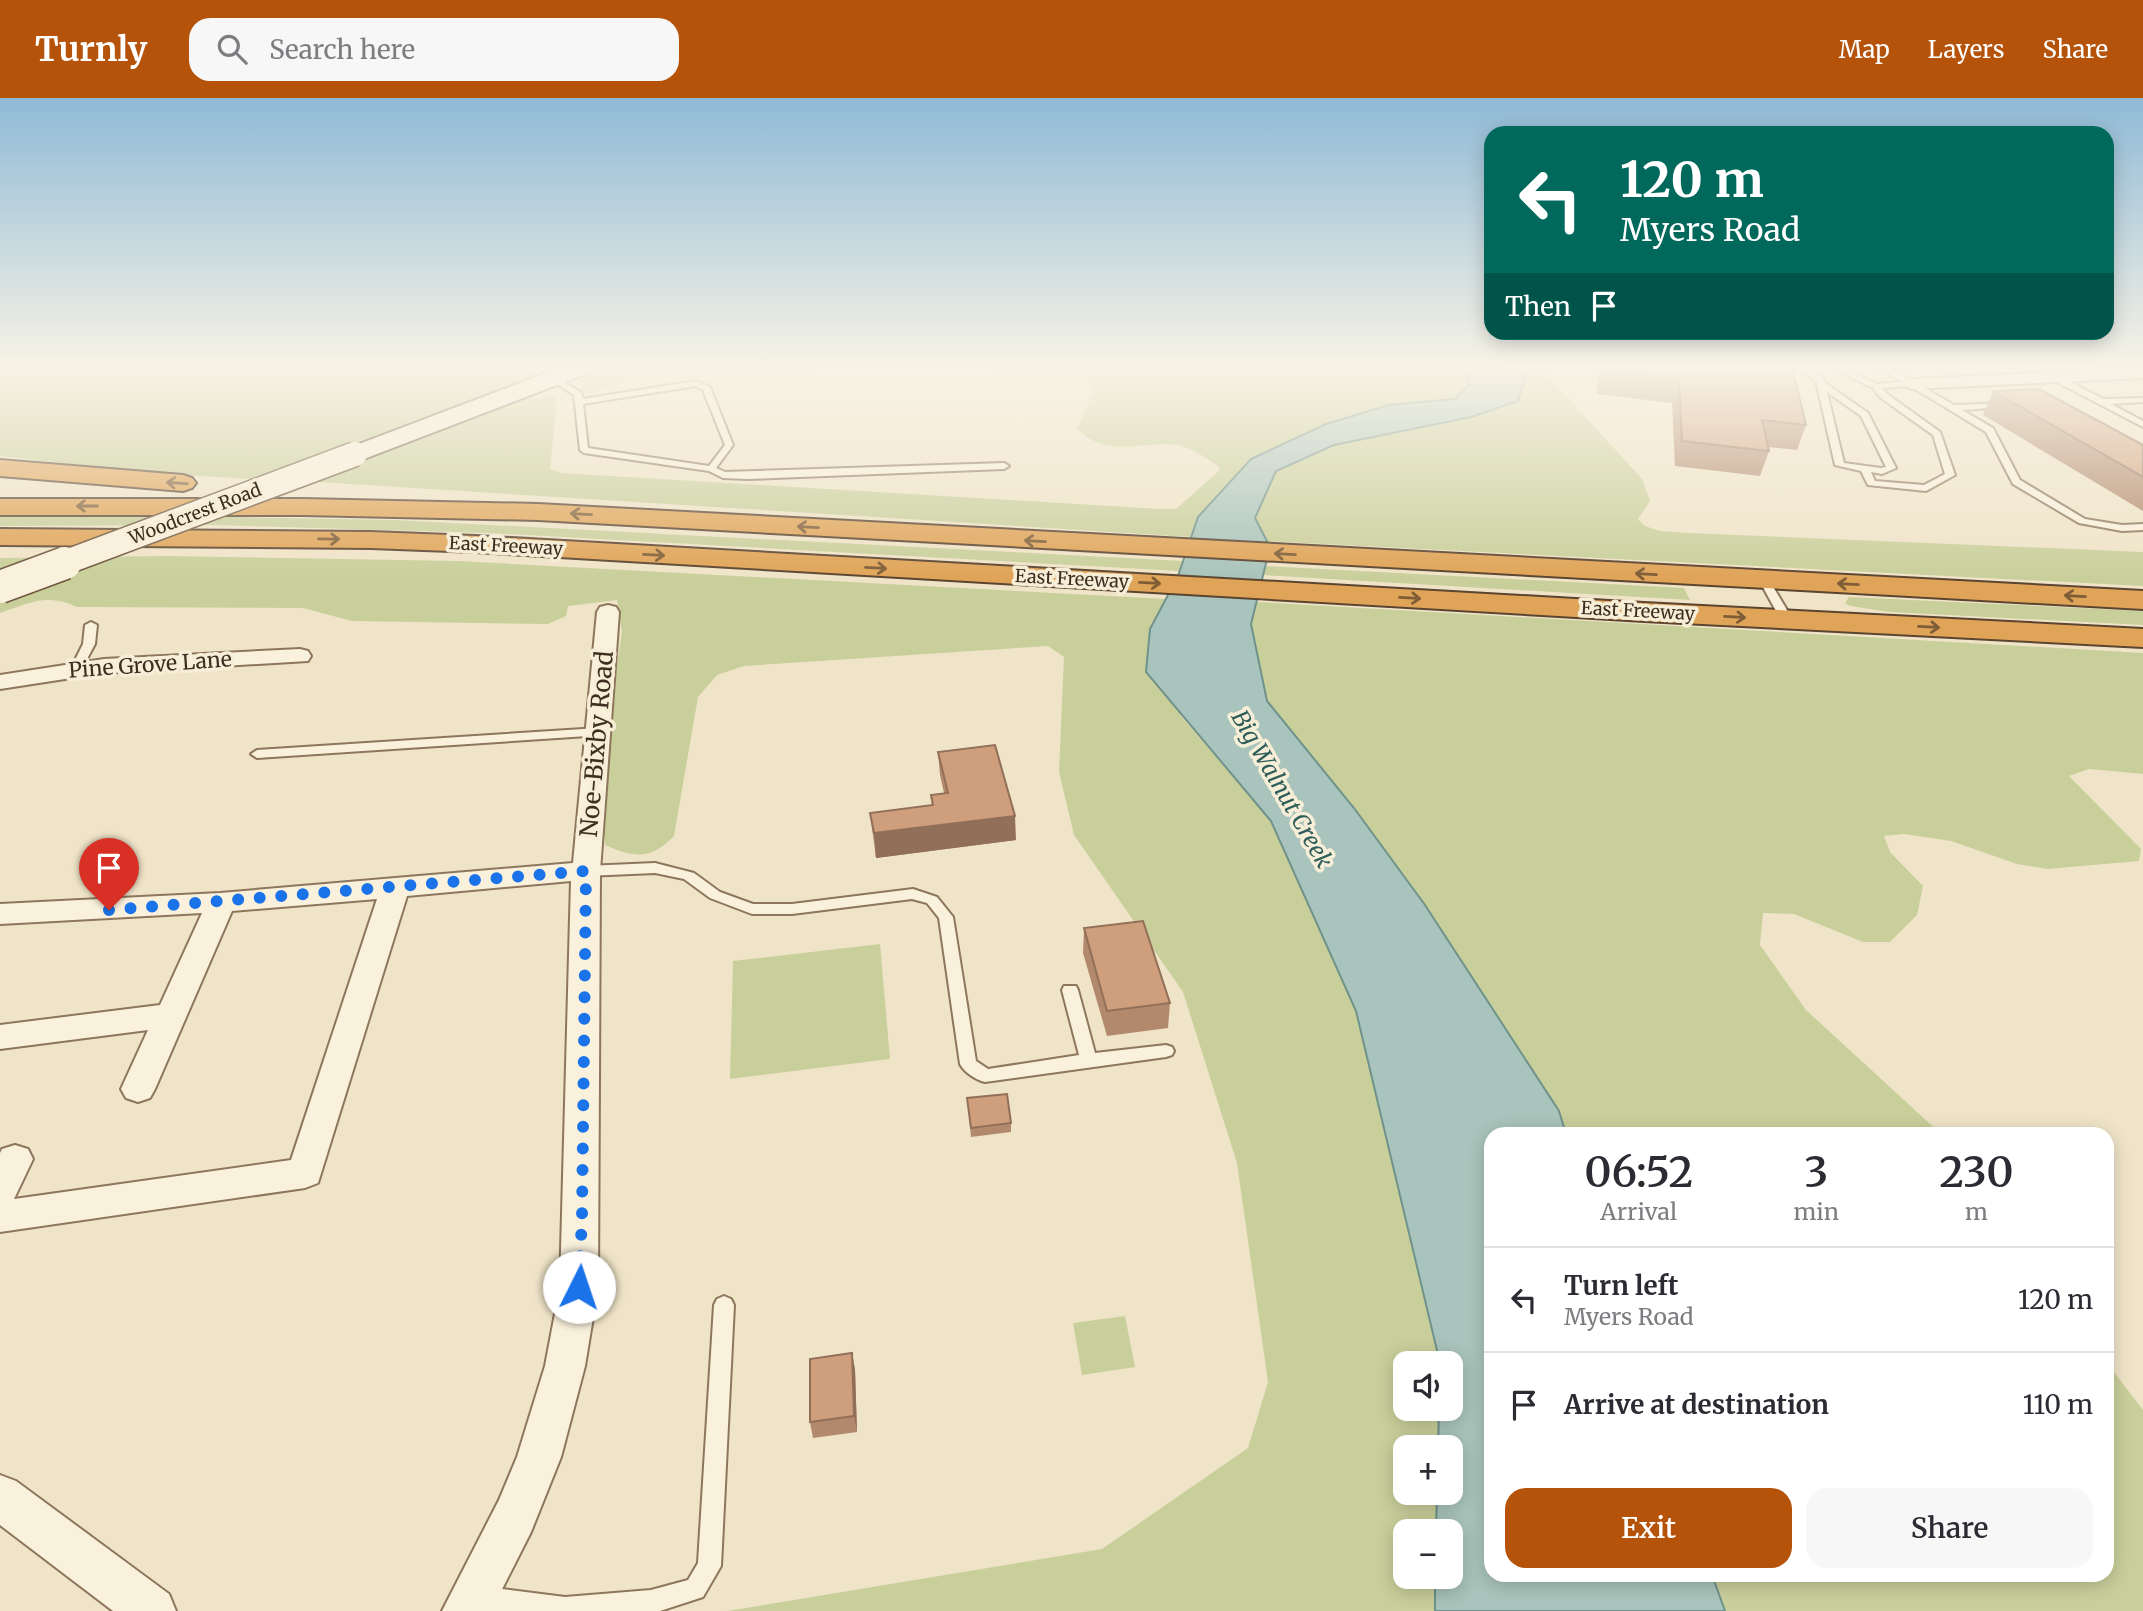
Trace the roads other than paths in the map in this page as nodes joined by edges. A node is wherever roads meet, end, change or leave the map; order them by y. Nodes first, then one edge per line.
1 (398, 438) edge
2 (583, 438) edge
3 (726, 438) edge
4 (1833, 438) edge
5 (1877, 438) edge
6 (1938, 438) edge
7 (1994, 438) edge
8 (1004, 466) dead end
9 (0, 468) edge
10 (1865, 468) junction
11 (711, 470) junction
12 (0, 508) edge
13 (538, 512) junction
14 (2143, 527) edge
15 (0, 537) edge
16 (261, 538) junction
17 (0, 544) edge
18 (1764, 580) junction
19 (0, 587) edge
20 (2143, 600) edge
21 (608, 612) dead end
22 (1787, 620) junction
23 (91, 625) dead end
24 (2143, 638) edge
25 (300, 656) dead end
26 (77, 668) junction
27 (0, 682) edge
28 (599, 732) junction
29 (257, 754) dead end
30 (586, 871) junction
31 (395, 888) junction
32 (221, 903) junction
33 (0, 914) edge
34 (1070, 989) dead end
35 (171, 1014) junction
36 (0, 1037) edge
37 (1166, 1051) dead end
38 (1089, 1060) junction
39 (138, 1089) dead end
40 (0, 1216) edge
41 (723, 1305) dead end
42 (0, 1497) edge
43 (470, 1604) edge
44 (152, 1611) edge

1 - 19 street, Woodcrest Road, bridge
2 - 11 lane
3 - 11 lane
4 - 10 lane
5 - 10 lane
6 - 10 lane
7 - 14 lane
8 - 11 lane
13 -> 9 highway
13 -> 12 highway, East Freeway
18 -> 13 highway, East Freeway
15 - 16 highway, East Freeway
16 - 17 highway
16 -> 22 highway, East Freeway
20 -> 18 highway, East Freeway
18 - 22 lane
21 - 28 street, Noe-Bixby Road
22 -> 24 highway, East Freeway
23 - 26 lane
25 - 26 street, Pine Grove Lane
26 - 27 street, Pine Grove Lane
28 - 29 lane
28 - 30 street, Noe-Bixby Road
30 - 31 street
30 - 38 lane
30 - 43 street, Noe-Bixby Road
31 - 32 street
31 - 40 street
32 - 33 street
32 - 35 street
34 - 38 lane
35 - 36 street
35 - 39 street
37 - 38 lane
41 - 43 lane
42 - 44 street

